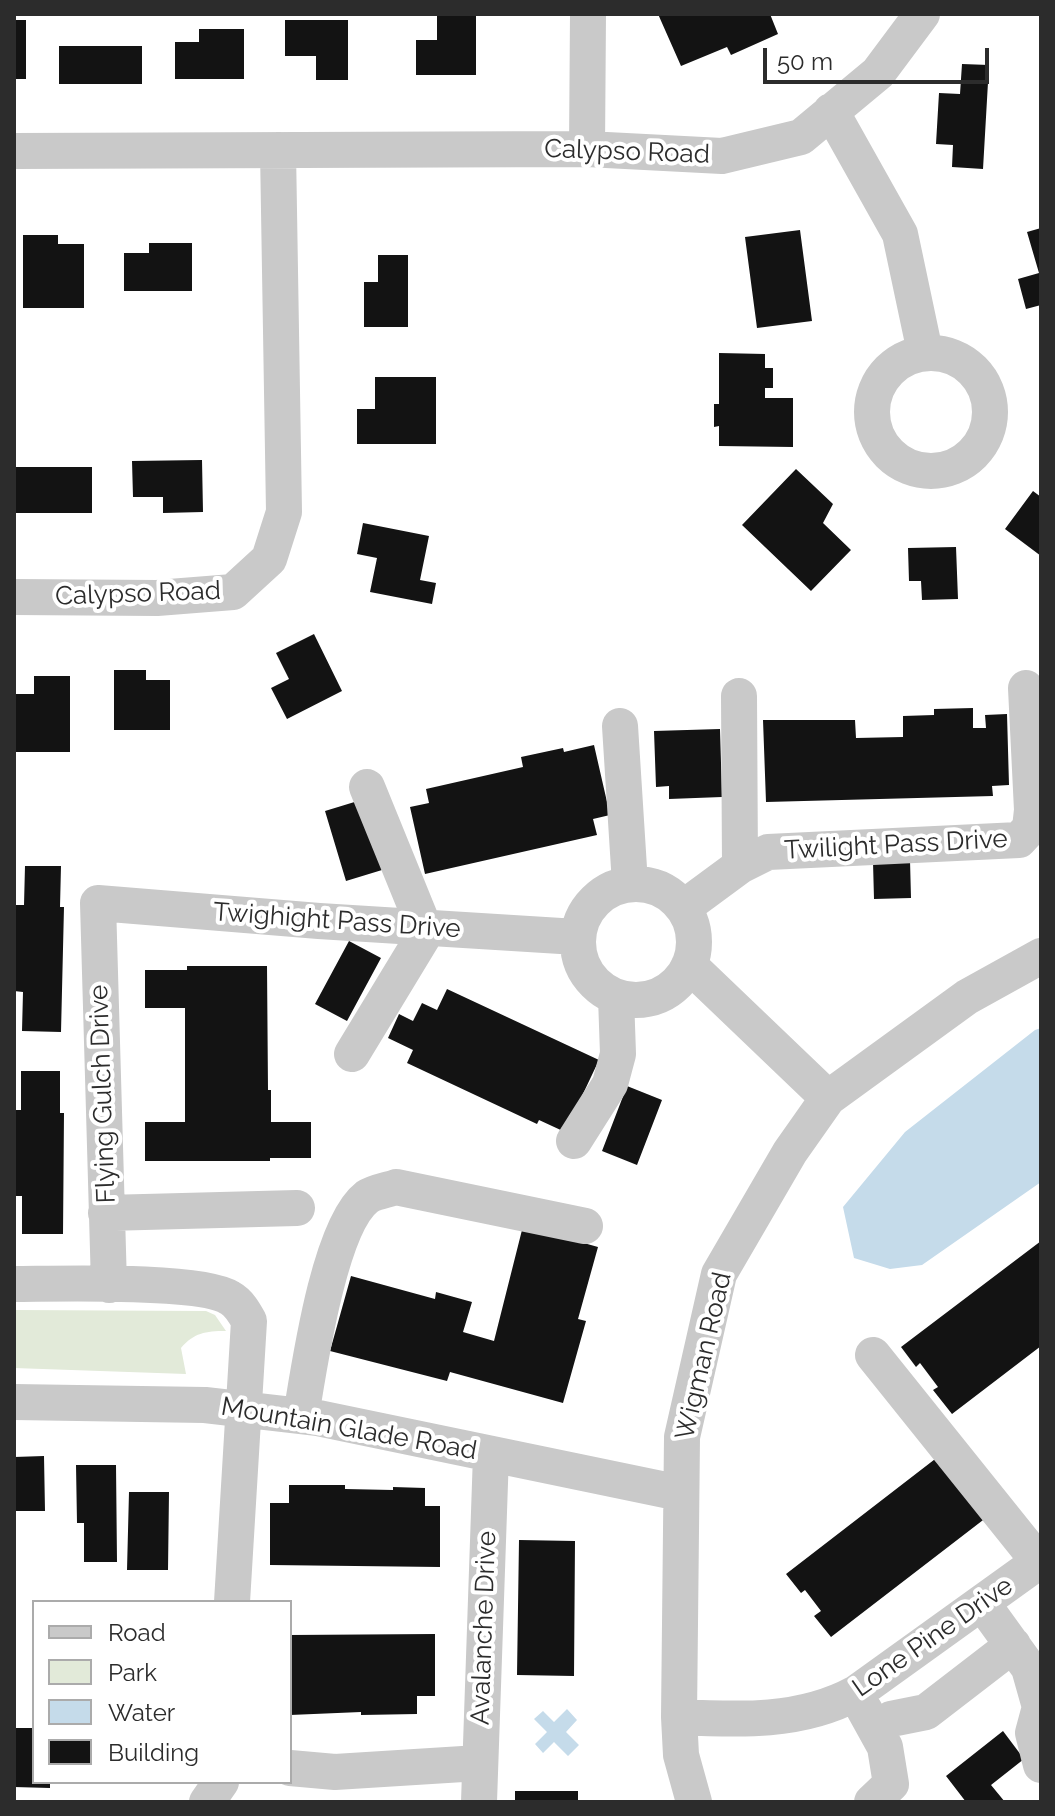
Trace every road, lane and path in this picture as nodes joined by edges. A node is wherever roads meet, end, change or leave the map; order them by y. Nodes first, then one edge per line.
1 (588, 14) edge
2 (922, 14) edge
3 (831, 111) junction
4 (587, 149) junction
5 (278, 150) junction
6 (14, 151) edge
7 (925, 352) dead end
8 (14, 597) edge
9 (1026, 688) dead end
10 (739, 696) dead end
11 (620, 726) dead end
12 (367, 787) dead end
13 (740, 866) junction
14 (630, 884) junction
15 (98, 903) joint
16 (683, 908) junction
17 (426, 927) junction
18 (577, 937) junction
19 (1041, 956) edge
20 (689, 965) junction
21 (616, 997) junction
22 (352, 1054) dead end
23 (828, 1098) junction
24 (574, 1141) dead end
25 (297, 1208) dead end
26 (106, 1213) junction
27 (585, 1226) dead end
28 (14, 1284) edge
29 (109, 1285) junction
30 (873, 1355) dead end
31 (14, 1402) edge
32 (244, 1409) junction
33 (301, 1416) junction
34 (491, 1454) junction
35 (680, 1493) junction
36 (1040, 1561) edge
37 (232, 1600) edge
38 (982, 1603) junction
39 (1028, 1658) edge
40 (856, 1693) junction
41 (679, 1717) junction
42 (876, 1729) junction
43 (479, 1763) junction
44 (1041, 1765) edge
45 (292, 1768) edge
46 (220, 1784) edge
47 (207, 1802) edge
48 (479, 1802) edge
49 (694, 1802) edge
50 (872, 1802) edge

1 - 4 street
2 - 3 street, Calypso Road
3 - 4 street, Calypso Road
3 - 7 street
4 - 5 street, Calypso Road
5 - 6 street, Calypso Road
5 - 8 street, Calypso Road
9 - 13 street, Twilight Pass Drive
10 - 13 street
11 - 14 street
12 - 17 street
13 - 16 street, Twilight Pass Drive
14 - 16 street
14 - 18 street
15 - 17 street, Twighight Pass Drive
15 - 26 street, Flying Gulch Drive
16 - 20 street
17 - 18 street, Twighight Pass Drive
17 - 22 street
18 - 21 street
19 - 23 street, Wigman Road
20 - 21 street
20 - 23 street
21 - 24 street
23 - 35 street, Wigman Road
25 - 26 street
26 - 29 street, Flying Gulch Drive
27 - 33 street
28 - 29 street
29 - 32 street
30 - 36 street
31 - 32 street, Mountain Glade Road
32 - 33 street, Mountain Glade Road
32 - 37 street
33 - 34 street, Mountain Glade Road
34 - 35 street, Mountain Glade Road
34 - 43 street, Avalanche Drive
35 - 41 street, Wigman Road
36 - 38 street, Lone Pine Drive
38 - 39 street
38 - 40 street, Lone Pine Drive
39 - 42 street
39 - 44 street
40 - 41 street, Lone Pine Drive
40 - 42 street
41 - 49 street, Wigman Road
42 - 50 street
43 - 45 street
43 - 48 street, Avalanche Drive
46 - 47 street

